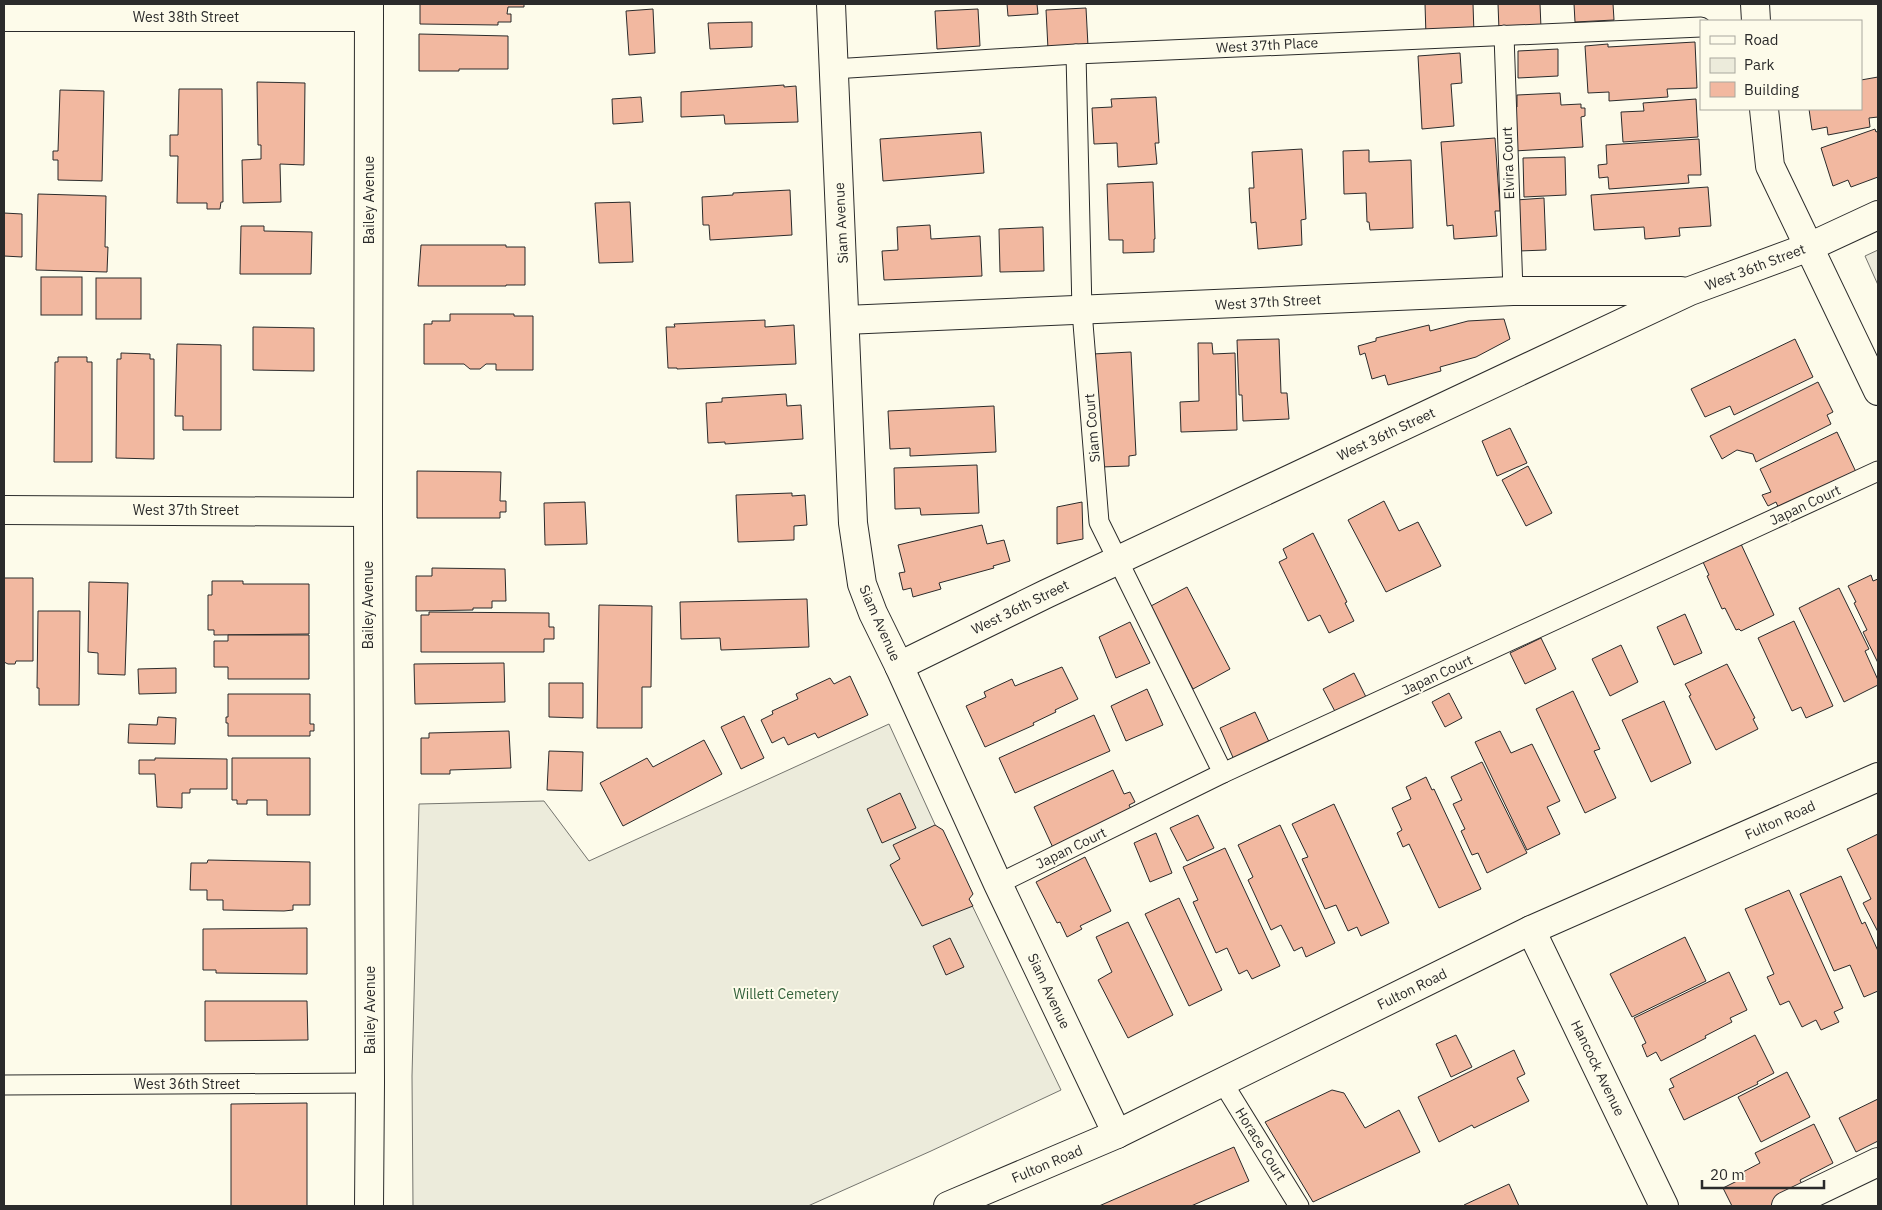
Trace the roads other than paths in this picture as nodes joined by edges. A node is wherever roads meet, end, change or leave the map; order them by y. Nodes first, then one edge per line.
1 (831, 4) edge
2 (1755, 4) edge
3 (369, 10) edge
4 (4, 17) edge
5 (1756, 20) edge
6 (1700, 26) edge
7 (1504, 35) junction
8 (1076, 54) junction
9 (833, 69) junction
10 (1764, 110) edge
11 (1878, 215) edge
12 (1809, 247) junction
13 (1513, 291) junction
14 (1690, 291) junction
15 (1082, 311) junction
16 (845, 320) junction
17 (1878, 391) edge
18 (1878, 471) edge
19 (4, 510) edge
20 (368, 512) junction
21 (1118, 561) junction
22 (899, 666) junction
23 (1223, 773) junction
24 (1878, 777) edge
25 (998, 884) junction
26 (1531, 930) junction
27 (1223, 1082) junction
28 (370, 1083) junction
29 (4, 1084) edge
30 (1118, 1134) junction
31 (1878, 1162) edge
32 (952, 1205) edge
33 (369, 1206) edge
34 (1299, 1206) edge
35 (1664, 1206) edge
36 (1786, 1206) edge

1 - 9 street, Siam Avenue
2 - 5 street
3 - 4 street, West 38th Street
3 - 20 street, Bailey Avenue
6 - 7 lane, West 37th Place
7 - 8 lane, West 37th Place
7 - 13 lane, Elvira Court
8 - 9 lane, West 37th Place
8 - 15 lane, Siam Court
9 - 16 street, Siam Avenue
10 - 12 street
11 - 12 street, West 36th Street
12 - 14 street, West 36th Street
12 - 17 street
13 - 14 street, West 37th Street
13 - 15 street, West 37th Street
14 - 21 street, West 36th Street
15 - 16 street, West 37th Street
15 - 21 lane, Siam Court
16 - 22 street, Siam Avenue
18 - 23 lane, Japan Court
19 - 20 street, West 37th Street
20 - 28 street, Bailey Avenue
21 - 22 street, West 36th Street
21 - 23 lane, Siam Court
22 - 25 street, Siam Avenue
23 - 25 lane, Japan Court
24 - 26 street, Fulton Road
25 - 30 street, Siam Avenue
26 - 27 street, Fulton Road
26 - 35 street, Hancock Avenue
27 - 30 street, Fulton Road
27 - 34 lane, Horace Court
28 - 29 lane, West 36th Street
28 - 33 street, Bailey Avenue
30 - 32 street, Fulton Road
31 - 36 street

